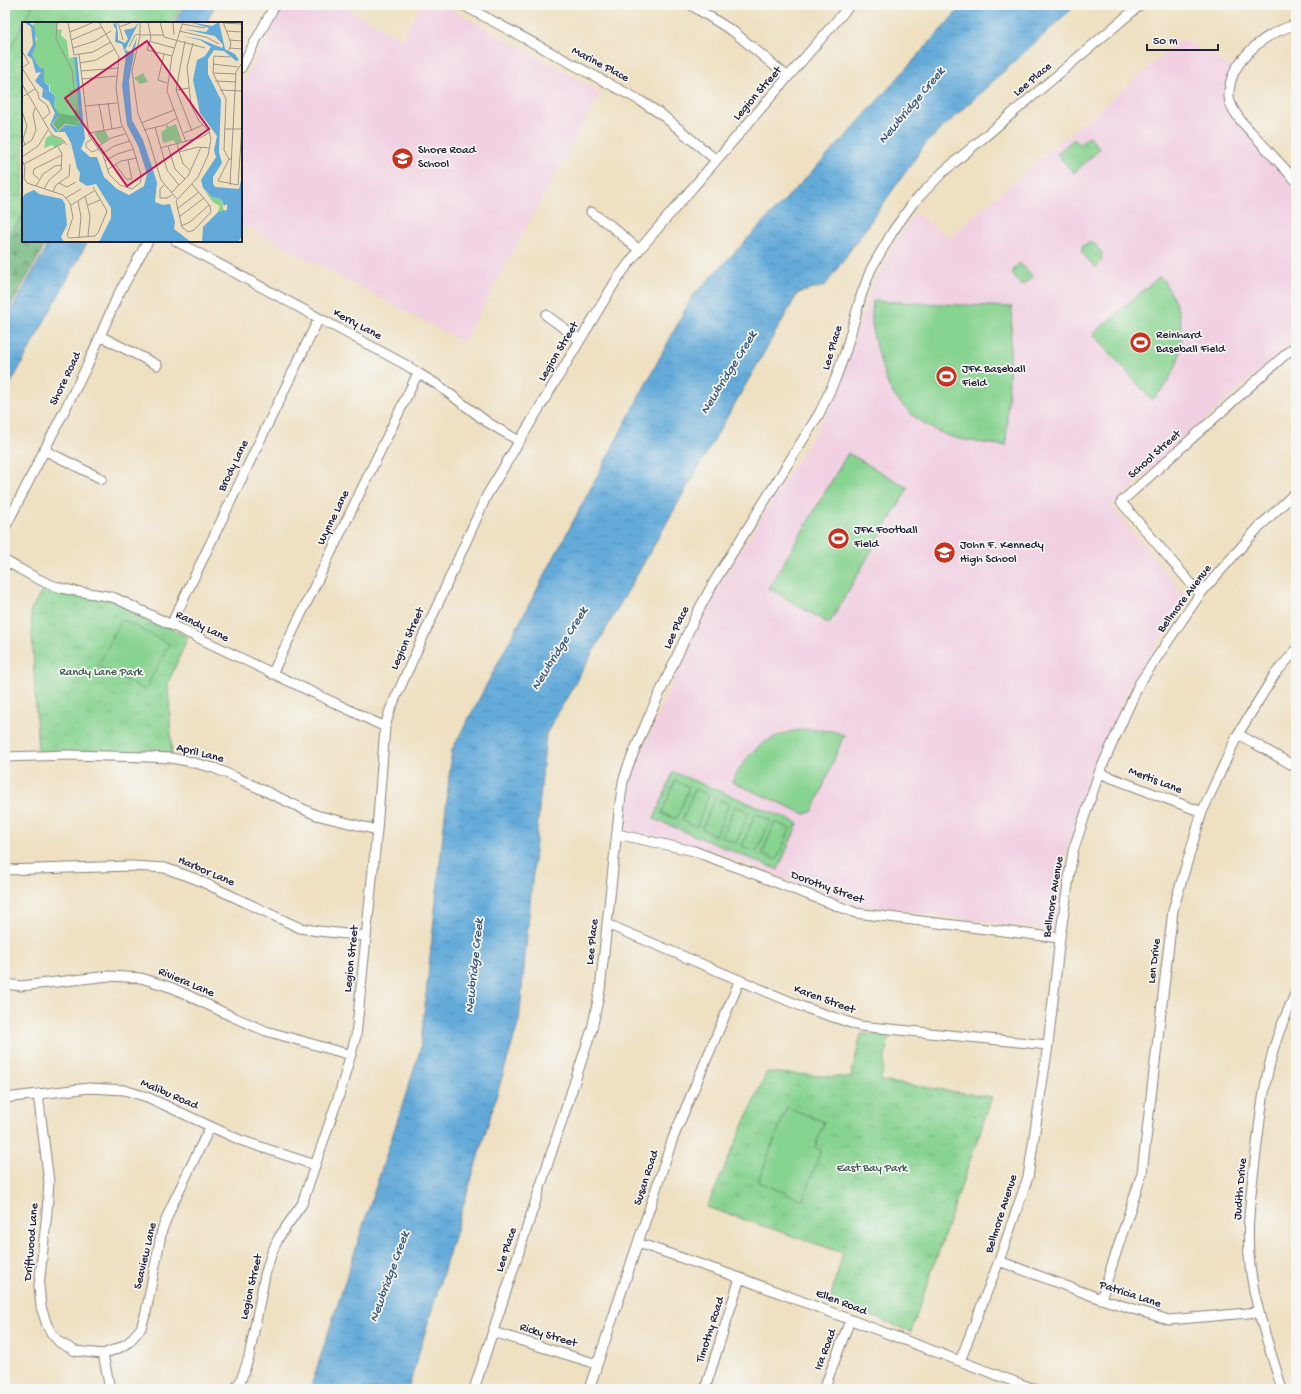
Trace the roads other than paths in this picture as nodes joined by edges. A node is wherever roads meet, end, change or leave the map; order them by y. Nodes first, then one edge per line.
1 (275, 5) edge
2 (463, 5) edge
3 (691, 5) edge
4 (850, 5) edge
5 (1140, 5) edge
6 (707, 9) edge
7 (1296, 25) edge
8 (242, 66) edge
9 (788, 77) junction
10 (716, 160) junction
11 (1296, 182) edge
12 (591, 212) dead end
13 (147, 242) edge
14 (178, 242) edge
15 (639, 250) junction
16 (546, 315) dead end
17 (319, 318) junction
18 (100, 336) junction
19 (580, 340) junction
20 (1296, 346) edge
21 (157, 365) dead end
22 (418, 373) junction
23 (519, 441) junction
24 (44, 450) junction
25 (102, 479) dead end
26 (1296, 492) edge
27 (5, 528) edge
28 (5, 561) edge
29 (1200, 594) junction
30 (171, 625) junction
31 (1296, 650) edge
32 (272, 674) junction
33 (385, 727) junction
34 (1238, 734) junction
35 (5, 757) edge
36 (1296, 767) edge
37 (1099, 773) junction
38 (1202, 812) junction
39 (377, 830) junction
40 (616, 834) junction
41 (5, 870) edge
42 (607, 924) junction
43 (366, 936) junction
44 (1060, 938) junction
45 (740, 980) junction
46 (5, 984) edge
47 (1296, 992) edge
48 (1293, 1009) edge
49 (1048, 1045) junction
50 (350, 1055) junction
51 (38, 1094) junction
52 (5, 1098) edge
53 (210, 1127) junction
54 (315, 1165) junction
55 (638, 1243) junction
56 (999, 1261) junction
57 (740, 1278) junction
58 (1101, 1299) junction
59 (1259, 1312) junction
60 (850, 1320) junction
61 (493, 1332) junction
62 (103, 1354) junction
63 (960, 1362) junction
64 (597, 1364) junction
65 (110, 1389) edge
66 (235, 1389) edge
67 (474, 1389) edge
68 (589, 1389) edge
69 (705, 1389) edge
70 (824, 1389) edge
71 (1034, 1389) edge
72 (1282, 1389) edge

1 - 8 street
2 - 10 street, Marine Place
3 - 6 street
4 - 9 street, Legion Street
5 - 40 street, Lee Place
6 - 9 street
7 - 11 street
9 - 10 street, Legion Street
10 - 15 street, Legion Street
12 - 15 street
13 - 18 street, Shore Road
14 - 17 street, Kerry Lane
15 - 19 street, Legion Street
16 - 19 street
17 - 22 street, Kerry Lane
17 - 30 street, Brody Lane
18 - 21 street
18 - 24 street, Shore Road
19 - 23 street, Legion Street
20 - 29 street, School Street
22 - 23 street, Kerry Lane
22 - 32 street, Wynne Lane
23 - 33 street, Legion Street
24 - 25 street
24 - 27 street, Shore Road
26 - 29 street, Bellmore Avenue
28 - 30 street, Randy Lane
29 - 37 street, Bellmore Avenue
30 - 32 street, Randy Lane
31 - 34 street, Len Drive
32 - 33 street, Randy Lane
33 - 39 street, Legion Street
34 - 36 street
34 - 38 street, Len Drive
35 - 39 street, April Lane
37 - 38 street, Mertis Lane
37 - 44 street, Bellmore Avenue
38 - 58 street, Len Drive
39 - 43 street, Legion Street
40 - 42 street, Lee Place
40 - 44 street, Dorothy Street
41 - 43 street, Harbor Lane
42 - 45 street, Karen Street
42 - 61 street, Lee Place
43 - 50 street, Legion Street
44 - 49 street, Bellmore Avenue
45 - 49 street, Karen Street
45 - 55 street, Susan Road
46 - 50 street, Riviera Lane
47 - 48 street, Judith Drive
48 - 59 street, Judith Drive
49 - 56 street, Bellmore Avenue
50 - 54 street, Legion Street
51 - 52 street, Malibu Road
51 - 53 street, Malibu Road
51 - 62 street, Driftwood Lane
53 - 54 street, Malibu Road
53 - 62 street, Seaview Lane
54 - 66 street, Legion Street
55 - 57 street, Ellen Road
55 - 64 street, Susan Road
56 - 58 street, Patricia Lane
56 - 63 street, Bellmore Avenue
57 - 60 street, Ellen Road
57 - 69 street, Timothy Road
58 - 59 street, Patricia Lane
59 - 72 street, Judith Drive
60 - 63 street, Ellen Road
60 - 70 street, Ira Road
61 - 64 street, Ricky Street
61 - 67 street, Lee Place
62 - 65 street
63 - 71 street, Ellen Road
64 - 68 street, Susan Road

